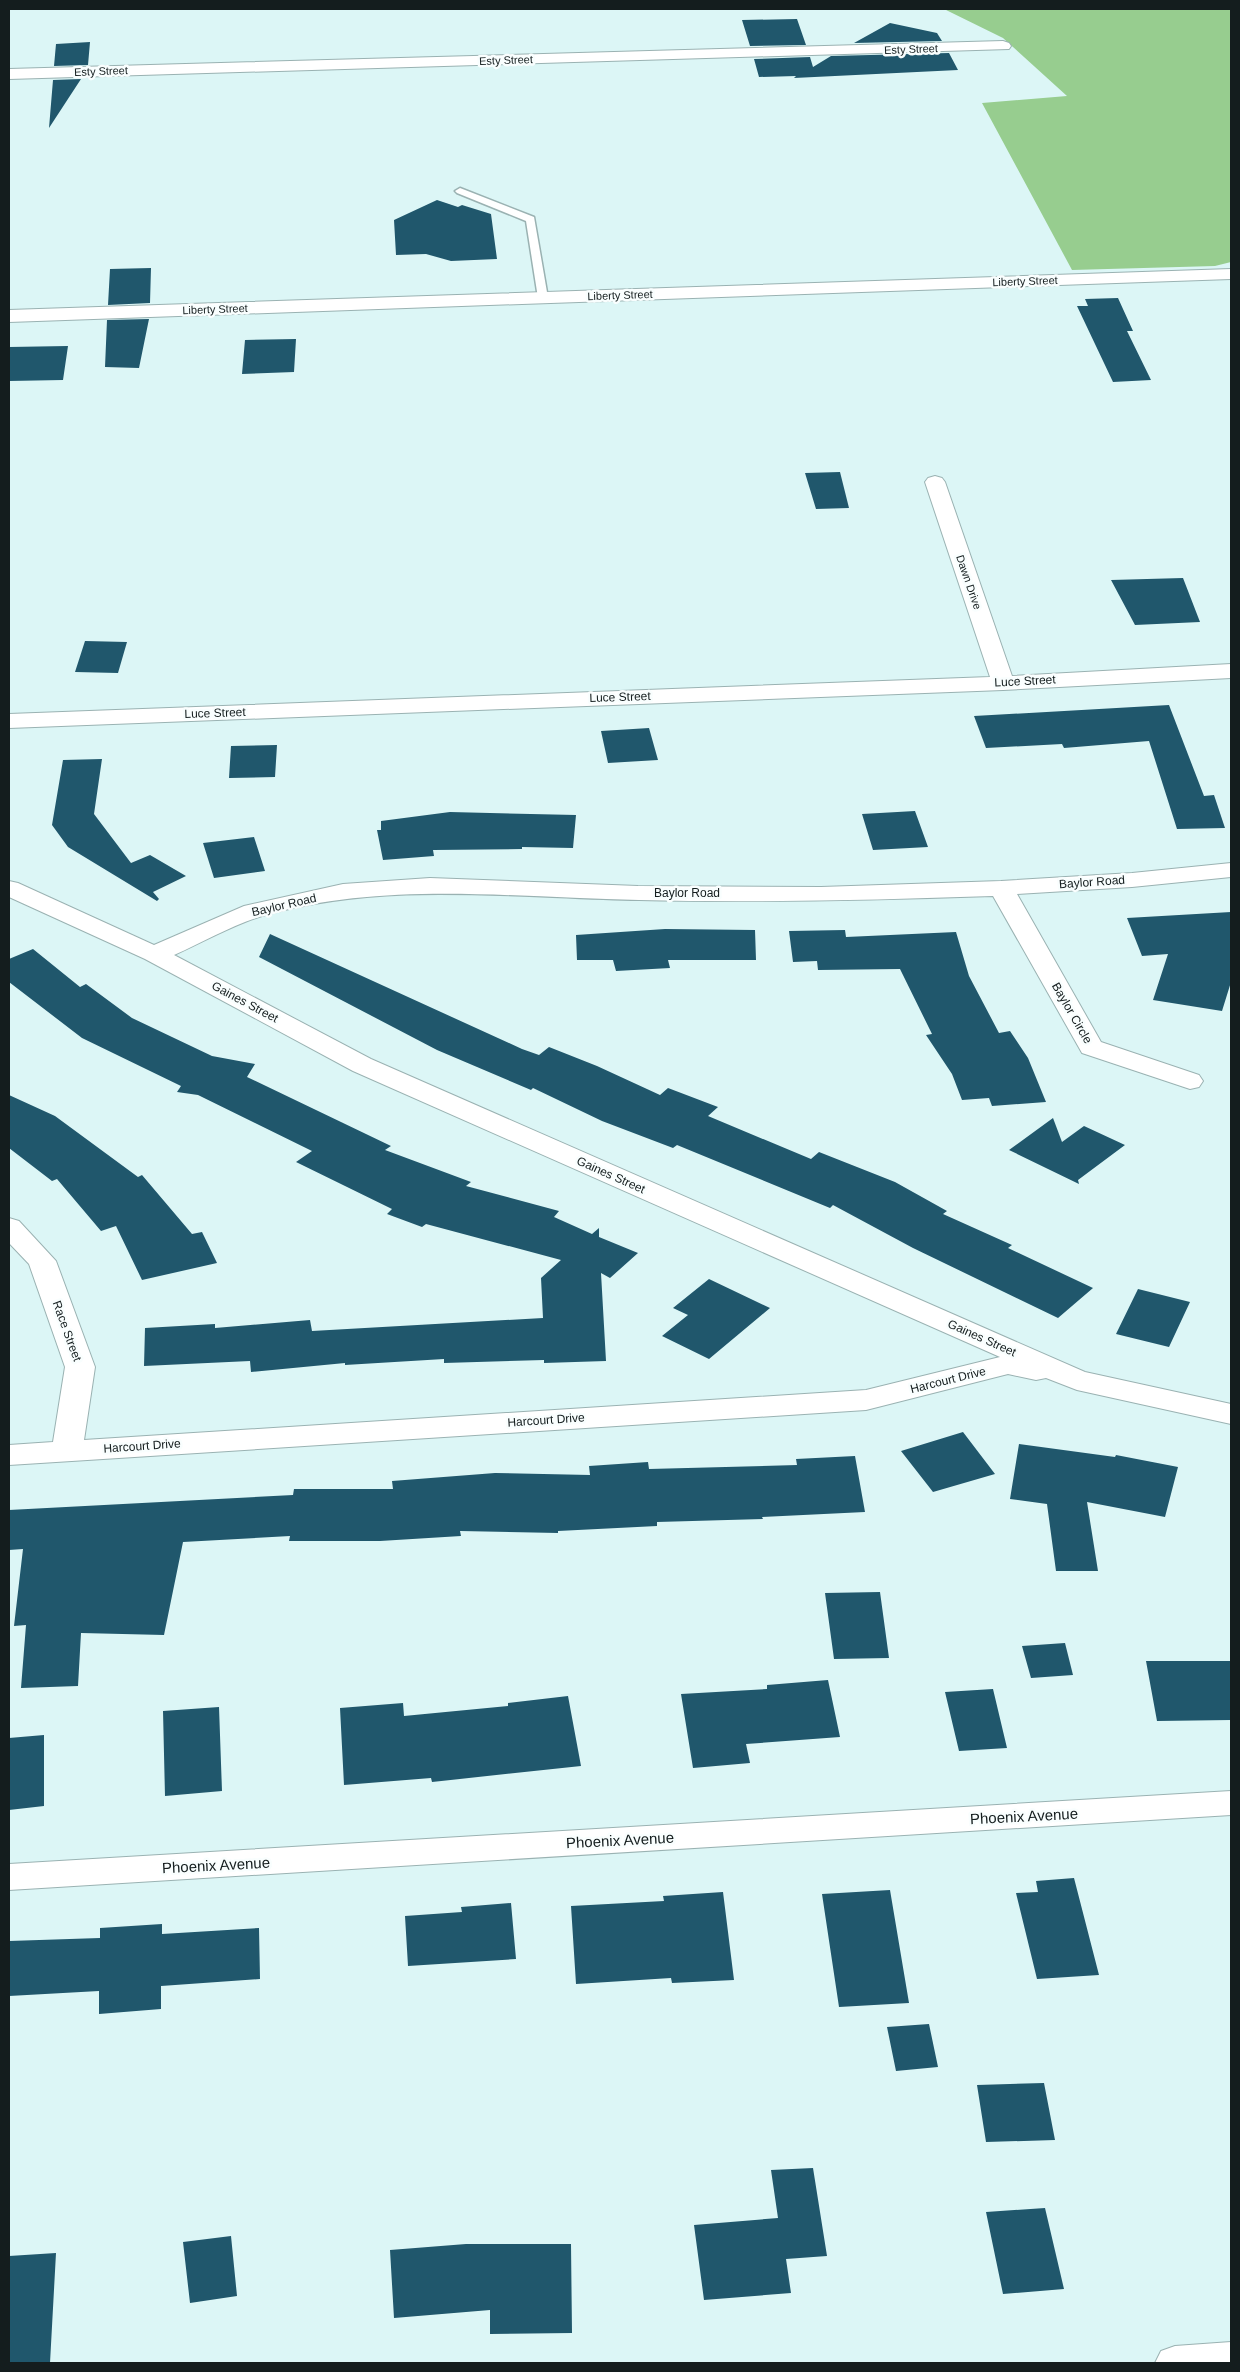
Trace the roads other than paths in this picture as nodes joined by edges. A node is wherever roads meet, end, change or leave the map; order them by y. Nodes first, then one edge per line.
1 (1003, 46) dead end
2 (9, 74) edge
3 (460, 191) dead end
4 (1231, 274) edge
5 (543, 298) junction
6 (9, 316) edge
7 (935, 482) dead end
8 (1231, 671) edge
9 (1003, 682) junction
10 (9, 721) edge
11 (1231, 870) edge
12 (9, 888) edge
13 (1001, 888) junction
14 (154, 954) junction
15 (1190, 1080) dead end
16 (9, 1227) edge
17 (1078, 1380) junction
18 (1231, 1414) edge
19 (67, 1451) junction
20 (9, 1455) edge
21 (1231, 1803) edge
22 (9, 1877) edge
23 (1231, 2359) edge
24 (1175, 2363) edge

1 - 2 street, Esty Street
3 - 5 lane
4 - 5 street, Liberty Street
5 - 6 street, Liberty Street
7 - 9 street, Dawn Drive
8 - 9 street, Luce Street
9 - 10 street, Luce Street
11 - 13 street, Baylor Road
12 - 14 street, Gaines Street
13 - 14 street, Baylor Road
13 - 15 street, Baylor Circle
14 - 17 street, Gaines Street
16 - 19 street, Race Street
17 - 18 street, Gaines Street
17 - 19 street, Harcourt Drive
19 - 20 street, Harcourt Drive
21 - 22 street, Phoenix Avenue
23 - 24 street

